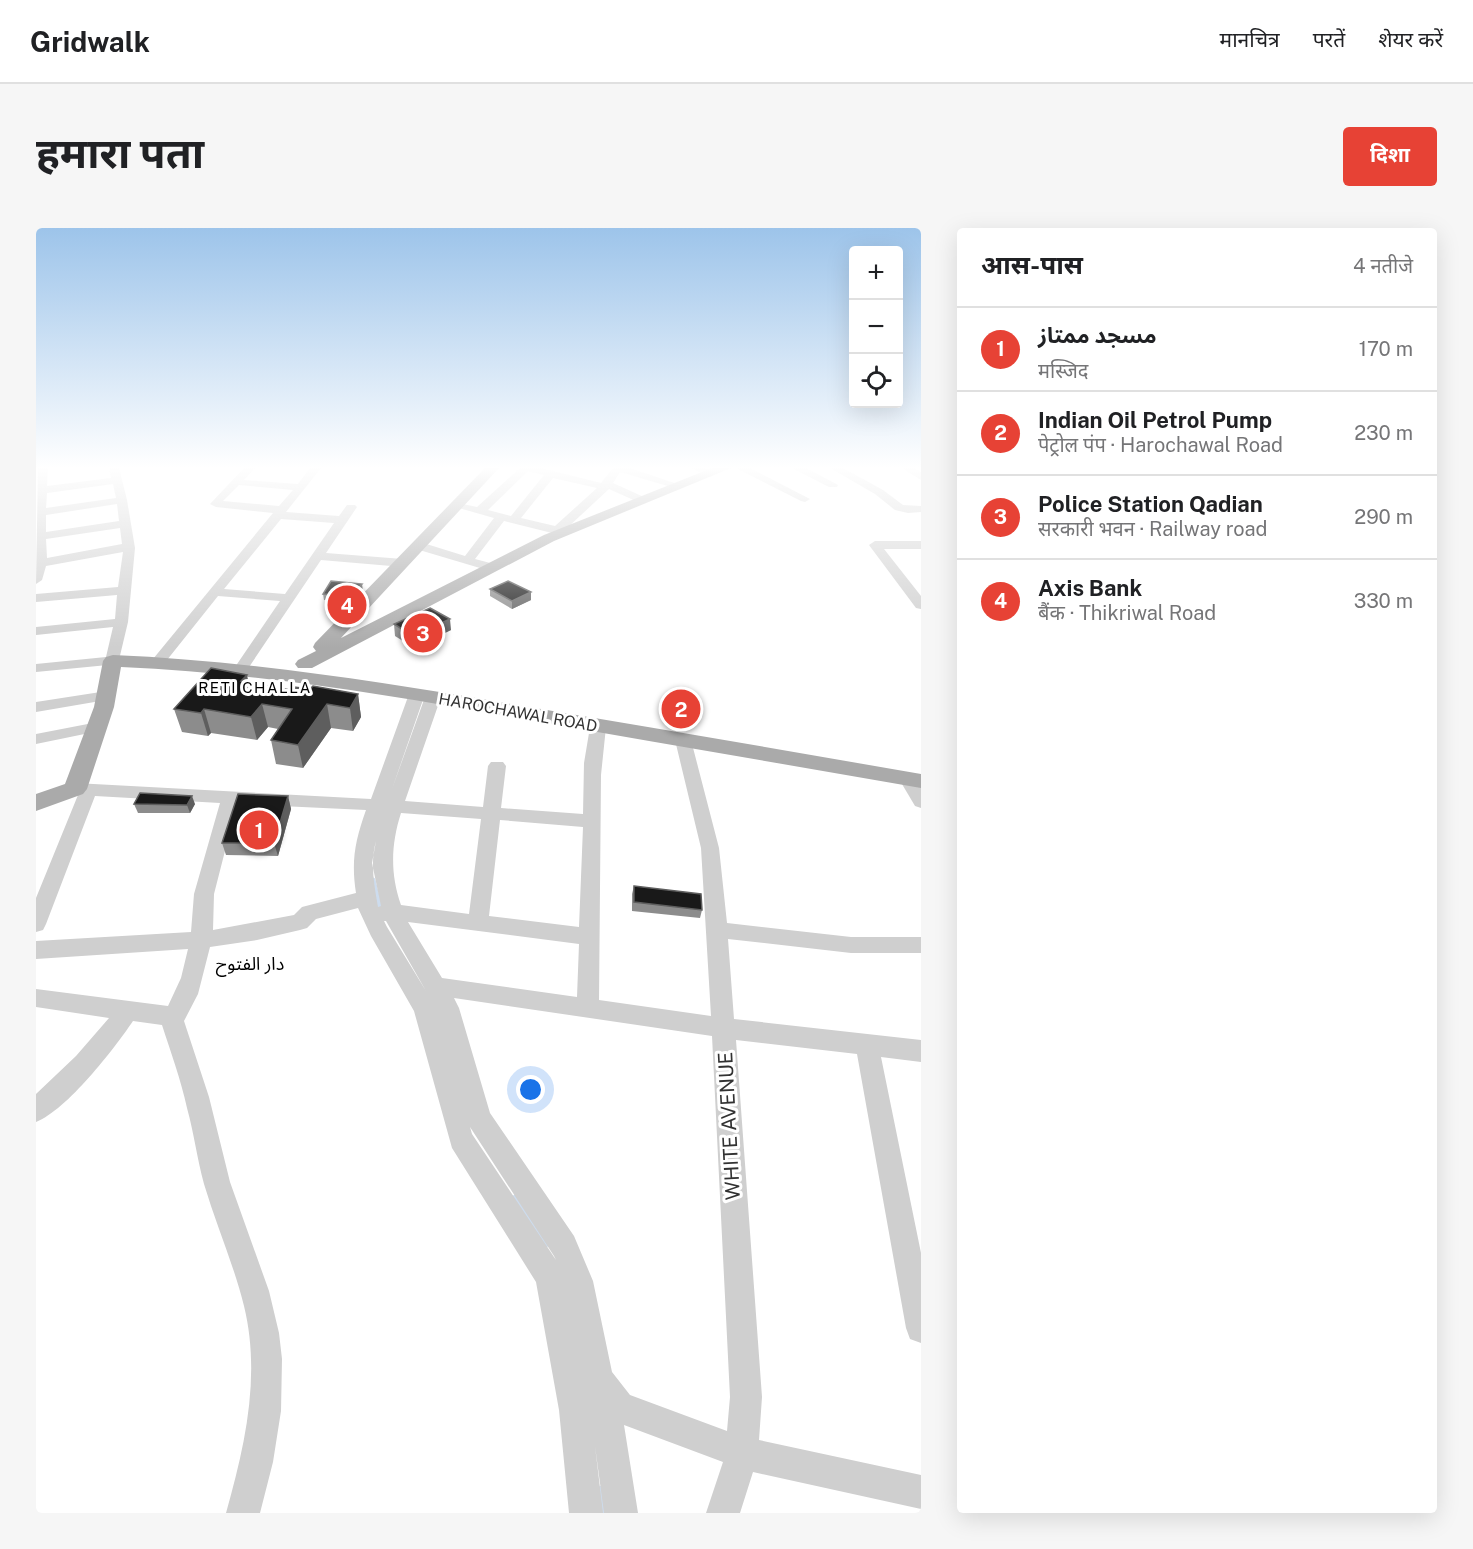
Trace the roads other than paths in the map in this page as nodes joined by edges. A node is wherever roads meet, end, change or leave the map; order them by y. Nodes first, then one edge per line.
1 (98, 528) edge
2 (126, 528) edge
3 (267, 528) edge
4 (336, 528) edge
5 (437, 528) edge
6 (499, 528) edge
7 (549, 528) edge
8 (564, 528) edge
9 (569, 528) edge
10 (561, 531) junction
11 (38, 537) edge
12 (921, 545) edge
13 (420, 546) junction
14 (129, 547) junction
15 (317, 556) junction
16 (468, 560) junction
17 (38, 563) edge
18 (403, 563) junction
19 (490, 567) junction
20 (36, 580) edge
21 (124, 590) junction
22 (214, 592) junction
23 (36, 598) edge
24 (287, 598) junction
25 (921, 604) edge
26 (121, 622) junction
27 (36, 631) edge
28 (113, 661) junction
29 (158, 662) junction
30 (36, 668) edge
31 (240, 670) junction
32 (301, 670) junction
33 (107, 696) junction
34 (425, 696) junction
35 (36, 707) edge
36 (98, 727) junction
37 (598, 727) junction
38 (36, 739) edge
39 (683, 740) junction
40 (497, 766) dead end
41 (914, 780) edge
42 (82, 790) junction
43 (230, 798) junction
44 (921, 802) edge
45 (36, 803) edge
46 (386, 805) junction
47 (491, 813) junction
48 (593, 821) junction
49 (42, 893) edge
50 (377, 909) junction
51 (36, 924) edge
52 (478, 924) junction
53 (718, 930) junction
54 (589, 937) junction
55 (201, 940) junction
56 (921, 945) edge
57 (36, 950) edge
58 (36, 998) edge
59 (435, 998) junction
60 (588, 1006) junction
61 (127, 1011) junction
62 (172, 1019) junction
63 (723, 1028) junction
64 (867, 1044) junction
65 (921, 1051) edge
66 (36, 1110) edge
67 (553, 1254) junction
68 (921, 1328) edge
69 (598, 1375) junction
70 (742, 1453) junction
71 (921, 1492) edge
72 (243, 1513) edge
73 (586, 1513) edge
74 (621, 1513) edge
75 (723, 1513) edge

1 - 11 street
2 - 14 street
3 - 22 street
4 - 15 street
5 - 13 main road
6 - 16 street
7 - 10 street
8 - 10 street
9 - 10 main road
10 - 19 main road
11 - 17 street
12 - 25 street
13 - 16 street
13 - 18 main road
14 - 17 street
14 - 21 street
15 - 18 street
15 - 24 street
16 - 19 street
17 - 20 street
18 - 32 main road
19 - 32 main road
21 - 23 street
21 - 26 street
22 - 24 street
22 - 29 street
24 - 31 street
26 - 27 street
26 - 28 street
28 - 29 main road, HAROCHAWAL ROAD
28 - 30 street
28 - 33 main road
29 - 31 main road, HAROCHAWAL ROAD
31 - 32 main road, HAROCHAWAL ROAD
32 - 34 main road, HAROCHAWAL ROAD
33 - 35 street
33 - 36 main road
34 - 37 main road, HAROCHAWAL ROAD
34 - 46 street
36 - 38 street
36 - 42 main road
37 - 39 main road, HAROCHAWAL ROAD
37 - 48 street
39 - 41 main road, HAROCHAWAL ROAD
39 - 53 street, WHITE AVENUE
40 - 47 street
41 - 44 street
42 - 43 street
42 - 45 main road
42 - 49 street
43 - 46 street
43 - 55 street
46 - 47 street
46 - 50 street
47 - 48 street
47 - 52 street
48 - 54 street
49 - 51 street
50 - 52 street
50 - 55 street
50 - 59 street
52 - 54 street
53 - 56 street
53 - 63 street, WHITE AVENUE
54 - 60 street
55 - 57 street
55 - 62 street
58 - 61 street
59 - 60 street
59 - 67 street
60 - 63 street
61 - 62 street
61 - 66 street
62 - 72 street
63 - 64 street
63 - 70 street, WHITE AVENUE
64 - 65 street
64 - 68 street
67 - 69 street
67 - 73 street
69 - 70 street
69 - 74 street
70 - 71 street
70 - 75 street, WHITE AVENUE

